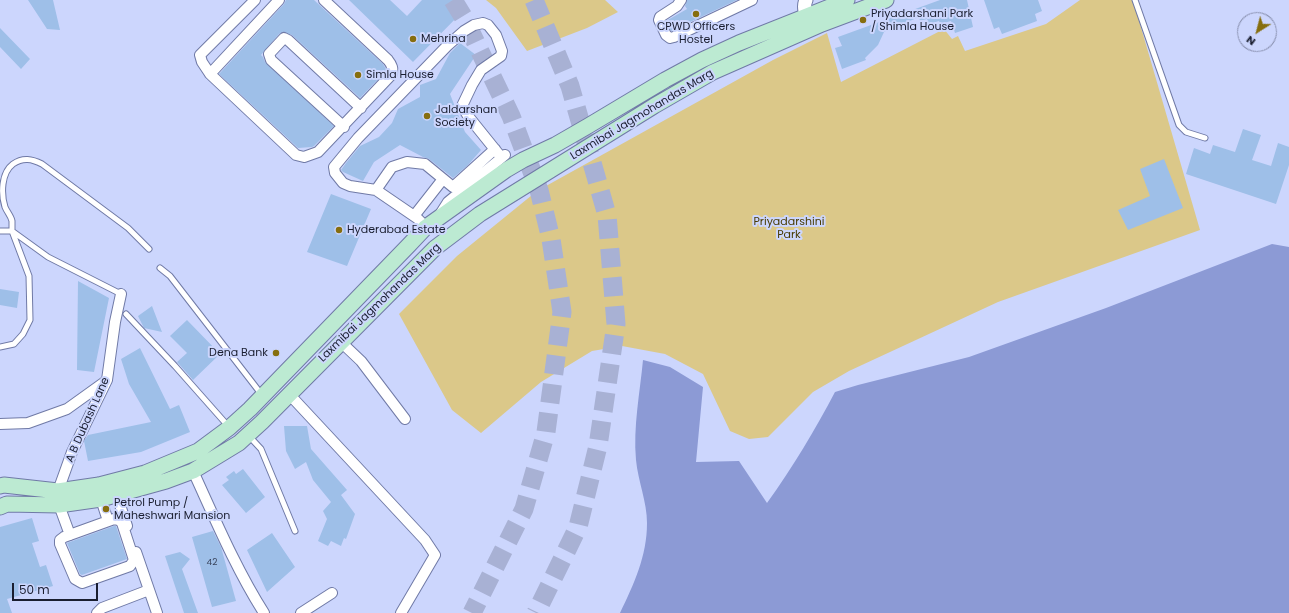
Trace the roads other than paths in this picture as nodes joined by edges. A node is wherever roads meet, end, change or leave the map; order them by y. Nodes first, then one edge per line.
1 (255, 0) edge
2 (279, 0) edge
3 (324, 0) edge
4 (681, 0) edge
5 (752, 0) edge
6 (806, 0) edge
7 (847, 0) edge
8 (886, 0) edge
9 (1135, 0) edge
10 (809, 23) junction
11 (210, 74) junction
12 (361, 108) junction
13 (344, 126) junction
14 (1205, 138) dead end
15 (500, 154) junction
16 (443, 178) junction
17 (376, 190) junction
18 (414, 216) junction
19 (432, 222) junction
20 (0, 231) edge
21 (12, 231) junction
22 (149, 249) dead end
23 (160, 268) dead end
24 (121, 294) joint
25 (126, 314) dead end
26 (341, 342) junction
27 (314, 343) junction
28 (0, 347) edge
29 (328, 355) junction
30 (107, 380) junction
31 (289, 394) junction
32 (263, 396) junction
33 (273, 410) junction
34 (405, 419) dead end
35 (0, 424) edge
36 (230, 428) junction
37 (248, 435) junction
38 (193, 471) junction
39 (0, 486) edge
40 (117, 496) junction
41 (59, 498) junction
42 (101, 499) junction
43 (0, 507) edge
44 (108, 521) junction
45 (295, 531) dead end
46 (70, 535) junction
47 (148, 590) junction
48 (332, 593) dead end
49 (97, 613) edge
50 (157, 613) edge
51 (264, 613) edge
52 (301, 613) edge
53 (401, 613) edge

1 - 11 street
2 - 11 street
3 - 12 street
4 - 5 street
6 - 10 street
7 - 10 main road, Laxmibai Jagmohandas Marg
8 - 10 main road, Laxmibai Jagmohandas Marg
9 - 14 lane
10 - 19 main road, Laxmibai Jagmohandas Marg
10 - 26 main road, Laxmibai Jagmohandas Marg
11 - 13 street
12 - 13 street
12 - 13 street
15 - 16 street
15 - 17 street
15 - 19 street
16 - 17 street
16 - 18 street
17 - 18 street
18 - 19 street
19 - 27 main road, Laxmibai Jagmohandas Marg
20 - 21 lane
21 - 22 lane
21 - 24 lane, A B Dubash Lane
21 - 28 lane
23 - 32 lane
24 - 30 street, A B Dubash Lane
25 - 36 lane
26 - 29 main road, Laxmibai Jagmohandas Marg
26 - 34 street
27 - 29 main road
27 - 32 main road, Laxmibai Jagmohandas Marg
29 - 31 main road, Laxmibai Jagmohandas Marg
30 - 35 street
30 - 41 street, A B Dubash Lane
31 - 33 main road, Laxmibai Jagmohandas Marg
31 - 53 street
32 - 33 street
32 - 36 main road, Laxmibai Jagmohandas Marg
33 - 37 main road, Laxmibai Jagmohandas Marg
36 - 41 main road, Laxmibai Jagmohandas Marg
37 - 38 main road, Laxmibai Jagmohandas Marg
37 - 45 lane
38 - 40 main road, Laxmibai Jagmohandas Marg
38 - 51 street
39 - 41 main road, Laxmibai Jagmohandas Marg
40 - 42 main road, Laxmibai Jagmohandas Marg
40 - 47 street
41 - 42 main road, Laxmibai Jagmohandas Marg
41 - 43 main road, Laxmibai Jagmohandas Marg
41 - 46 street
42 - 44 street
44 - 46 street
44 - 46 street
47 - 49 street
47 - 50 street
48 - 52 street

